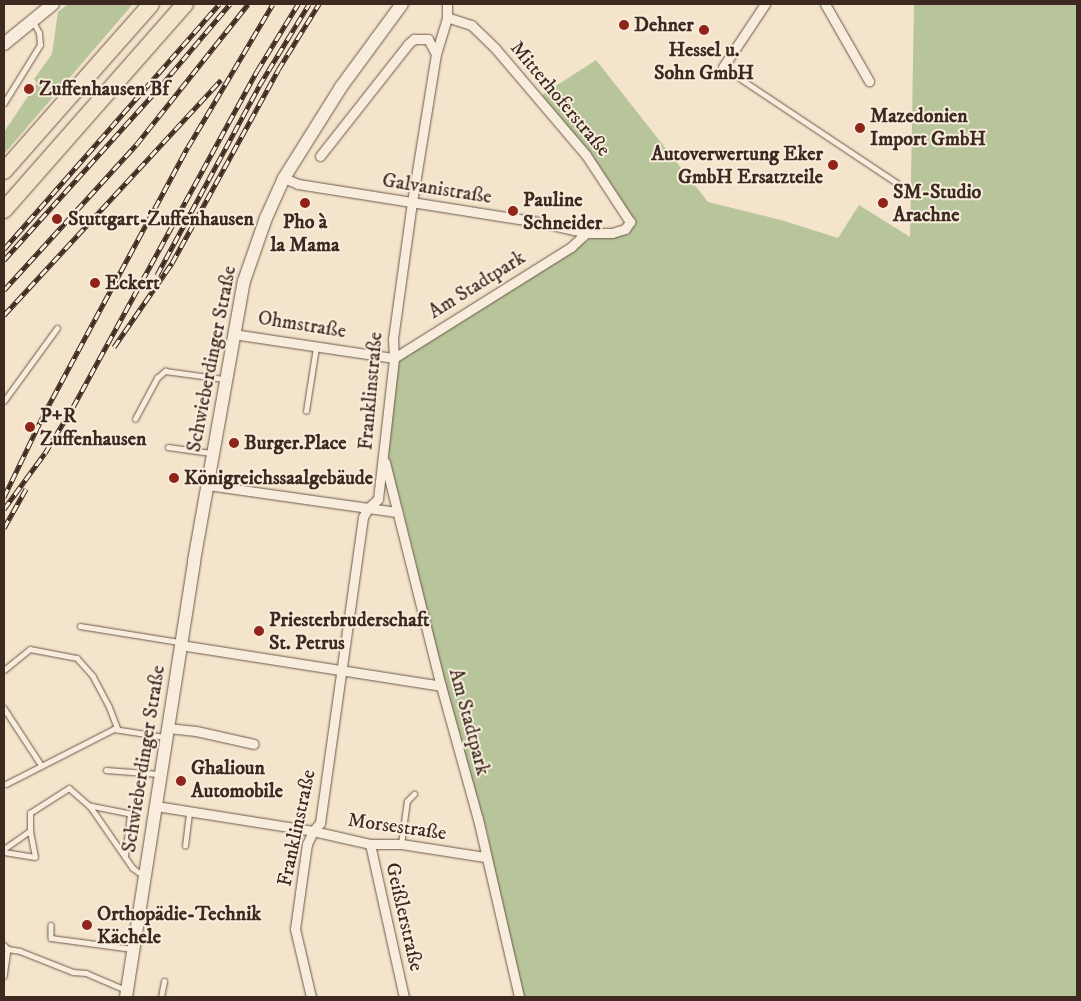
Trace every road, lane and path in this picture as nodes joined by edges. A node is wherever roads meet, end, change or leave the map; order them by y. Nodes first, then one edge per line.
1 (53, 4) edge
2 (151, 4) edge
3 (185, 4) edge
4 (402, 4) edge
5 (447, 4) edge
6 (765, 4) edge
7 (825, 4) edge
8 (446, 17) junction
9 (32, 21) junction
10 (4, 44) edge
11 (436, 54) junction
12 (723, 66) joint
13 (869, 81) dead end
14 (4, 102) edge
15 (320, 156) dead end
16 (4, 171) edge
17 (284, 178) junction
18 (897, 183) dead end
19 (412, 202) junction
20 (4, 210) edge
21 (586, 233) junction
22 (57, 328) dead end
23 (234, 334) junction
24 (316, 345) junction
25 (394, 358) junction
26 (226, 379) junction
27 (4, 401) edge
28 (306, 411) dead end
29 (135, 419) dead end
30 (168, 447) dead end
31 (213, 454) junction
32 (383, 456) junction
33 (207, 485) junction
34 (368, 508) junction
35 (397, 512) junction
36 (80, 626) dead end
37 (180, 644) junction
38 (4, 670) edge
39 (342, 672) junction
40 (441, 686) junction
41 (4, 708) edge
42 (118, 729) junction
43 (167, 733) junction
44 (254, 744) dead end
45 (42, 766) junction
46 (106, 770) dead end
47 (160, 774) junction
48 (6, 784) dead end
49 (414, 794) dead end
50 (90, 806) junction
51 (156, 806) junction
52 (189, 812) junction
53 (313, 830) junction
54 (30, 831) junction
55 (370, 844) junction
56 (401, 844) junction
57 (185, 846) dead end
58 (4, 851) edge
59 (125, 856) junction
60 (485, 857) junction
61 (145, 877) junction
62 (51, 925) dead end
63 (6, 947) edge
64 (134, 950) junction
65 (4, 976) edge
66 (164, 981) dead end
67 (127, 994) edge
68 (161, 997) edge
69 (311, 997) edge
70 (404, 997) edge
71 (519, 997) edge

1 - 9 main road
2 - 16 highway
3 - 20 highway
4 - 17 main road, Schwieberdinger Straße
5 - 8 street
6 - 12 street
7 - 13 street
8 - 11 street, Franklinstraße
8 - 21 street, Mitterhoferstraße
9 - 10 main road
9 - 14 lane
11 - 15 street
11 - 19 street, Franklinstraße
12 - 18 lane
17 - 19 street, Galvanistraße
17 - 23 main road, Schwieberdinger Straße
19 - 21 street, Galvanistraße
19 - 25 street, Franklinstraße
21 - 25 street, Am Stadtpark
22 - 27 lane
23 - 24 street, Ohmstraße
23 - 26 main road, Schwieberdinger Straße
24 - 25 street, Ohmstraße
24 - 28 lane
25 - 32 street, Franklinstraße
26 - 29 lane
26 - 31 main road, Schwieberdinger Straße
30 - 31 lane
31 - 33 main road, Schwieberdinger Straße
32 - 34 street, Franklinstraße
32 - 35 street, Am Stadtpark
33 - 34 street
33 - 37 main road, Schwieberdinger Straße
34 - 35 street
34 - 39 street, Franklinstraße
35 - 40 street, Am Stadtpark
36 - 37 lane
37 - 39 street
37 - 43 main road, Schwieberdinger Straße
38 - 42 lane
39 - 40 street
39 - 53 street, Franklinstraße
40 - 60 street, Am Stadtpark
41 - 45 lane
42 - 43 lane
42 - 45 lane
43 - 44 street
43 - 47 main road, Schwieberdinger Straße
45 - 48 lane
46 - 47 lane
47 - 51 main road, Schwieberdinger Straße
49 - 56 lane
50 - 54 lane
50 - 59 lane
50 - 59 lane
51 - 52 street, Morsestraße
51 - 61 main road, Schwieberdinger Straße
52 - 53 street, Morsestraße
52 - 57 lane
53 - 55 street, Morsestraße
53 - 69 street, Franklinstraße
54 - 58 lane
54 - 58 lane
55 - 56 street, Morsestraße
55 - 70 street, Geißlerstraße
56 - 60 street, Morsestraße
59 - 61 lane
60 - 71 street, Am Stadtpark
61 - 64 main road, Schwieberdinger Straße
62 - 64 lane
63 - 65 lane
63 - 67 lane
64 - 67 main road, Schwieberdinger Straße
66 - 68 lane

